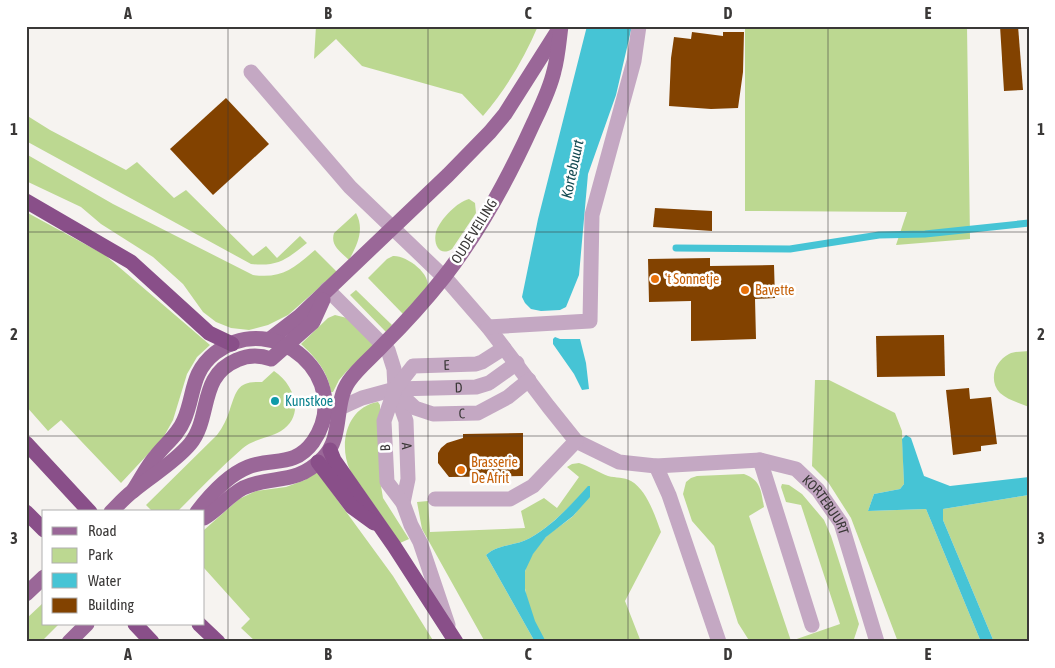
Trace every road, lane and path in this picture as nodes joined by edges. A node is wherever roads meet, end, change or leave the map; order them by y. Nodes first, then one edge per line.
1 (561, 26) edge
2 (639, 26) edge
3 (251, 72) dead end
4 (26, 201) edge
5 (392, 228) junction
6 (444, 277) junction
7 (327, 289) junction
8 (488, 327) junction
9 (270, 339) junction
10 (232, 344) junction
11 (286, 345) junction
12 (383, 345) junction
13 (504, 348) junction
14 (517, 363) junction
15 (529, 380) junction
16 (395, 389) junction
17 (340, 408) junction
18 (576, 441) junction
19 (312, 442) junction
20 (26, 443) edge
21 (330, 450) junction
22 (760, 460) junction
23 (318, 462) junction
24 (656, 466) junction
25 (133, 491) junction
26 (435, 499) dead end
27 (403, 503) junction
28 (88, 510) edge
29 (113, 510) edge
30 (199, 510) edge
31 (26, 512) edge
32 (205, 517) edge
33 (42, 528) edge
34 (382, 528) junction
35 (42, 579) edge
36 (26, 594) edge
37 (812, 625) dead end
38 (86, 626) edge
39 (137, 626) edge
40 (201, 626) edge
41 (454, 638) edge
42 (70, 641) edge
43 (152, 642) edge
44 (218, 642) edge
45 (719, 642) edge
46 (877, 642) edge

1 - 5 main road, OUDE VEILING
1 - 6 main road, OUDE VEILING
2 - 8 street
3 - 5 street, KORTEBUURT
4 - 10 highway
5 - 6 street, KORTEBUURT
5 - 7 main road, OUDE VEILING
6 - 8 street, KORTEBUURT
6 - 12 main road, OUDE VEILING
7 - 9 main road, OUDE VEILING
7 - 11 main road, OUDE VEILING
7 - 12 street
8 - 13 street, KORTEBUURT
9 - 10 main road
9 - 11 main road
10 - 25 main road
11 - 19 main road
11 - 25 main road, OUDE VEILING
12 - 16 street
12 - 17 main road, OUDE VEILING
13 - 14 street, KORTEBUURT
13 - 16 street, E
14 - 15 street, KORTEBUURT
14 - 16 street, D
15 - 16 street, C
15 - 18 street, KORTEBUURT
16 - 17 street, D
16 - 27 street, A
16 - 27 street, B
17 - 21 main road, OUDE VEILING
18 - 24 street, KORTEBUURT
18 - 26 street
19 - 23 main road
19 - 30 main road
20 - 28 highway
21 - 23 main road
21 - 34 highway
22 - 24 street, KORTEBUURT
22 - 37 street
22 - 46 street, KORTEBUURT
23 - 32 main road
23 - 34 highway
24 - 45 street
25 - 29 main road
27 - 41 street, B
31 - 33 highway
34 - 41 highway
35 - 36 main road
38 - 42 main road
39 - 43 highway
40 - 44 highway

